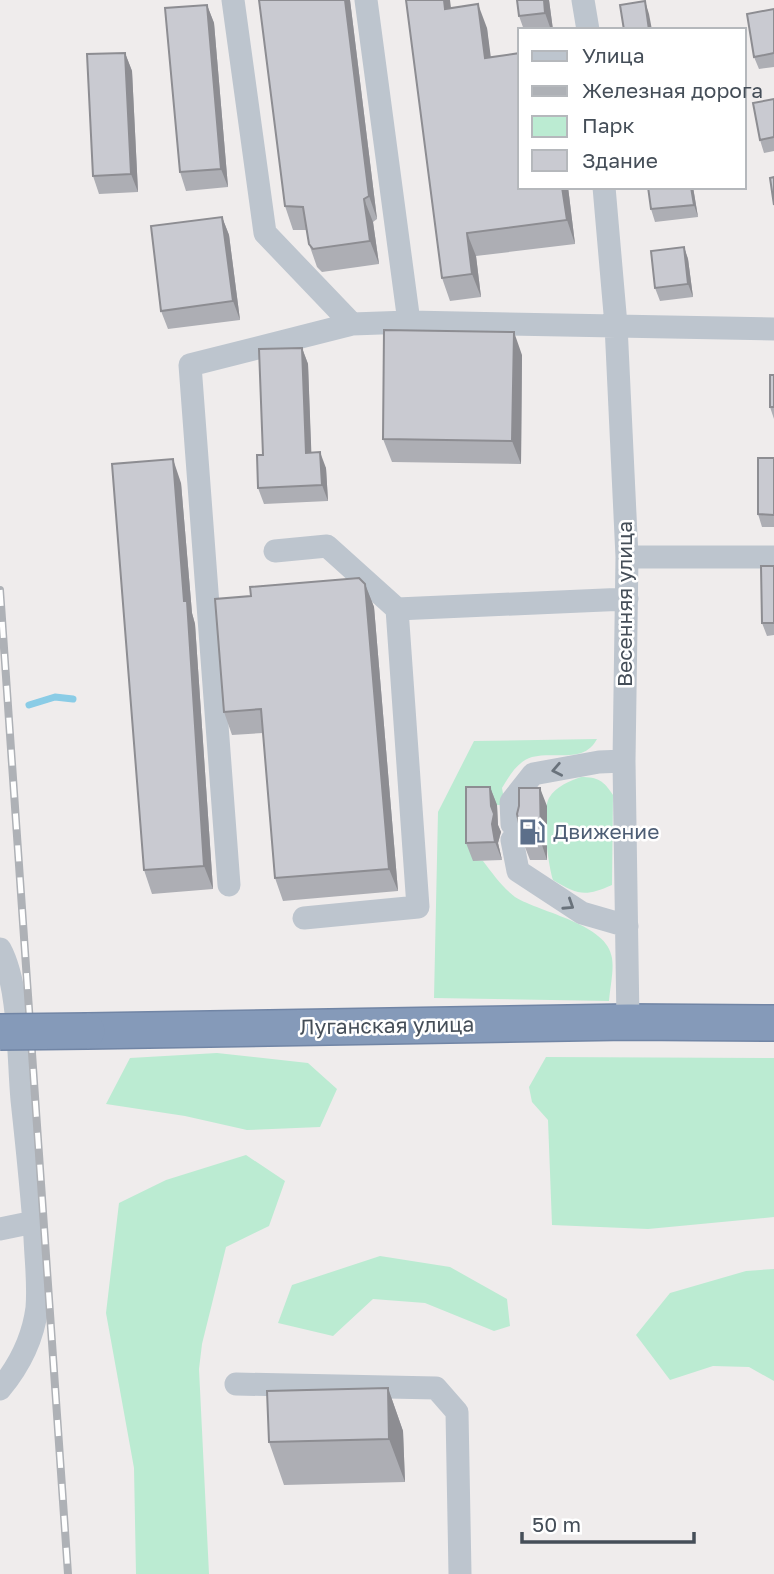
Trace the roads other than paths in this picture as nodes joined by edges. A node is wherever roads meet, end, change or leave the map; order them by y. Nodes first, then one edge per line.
1 (233, 0) edge
2 (366, 0) edge
3 (583, 0) edge
4 (588, 28) edge
5 (604, 189) edge
6 (409, 322) junction
7 (352, 324) junction
8 (616, 325) junction
9 (774, 329) edge
10 (275, 551) dead end
11 (627, 557) junction
12 (774, 557) edge
13 (627, 598) junction
14 (397, 609) junction
15 (624, 761) junction
16 (229, 885) dead end
17 (304, 918) dead end
18 (627, 926) junction
19 (0, 949) edge
20 (628, 1022) junction
21 (774, 1023) edge
22 (0, 1032) edge
23 (34, 1222) junction
24 (0, 1229) edge
25 (236, 1384) dead end
26 (0, 1389) edge
27 (460, 1574) edge

1 - 7 street
2 - 6 street
3 - 4 street
5 - 8 street, Весенняя улица
6 - 7 street
6 - 8 street
7 - 16 street
8 - 9 street
8 - 11 street, Весенняя улица
10 - 14 street
11 - 12 street
11 - 13 street, Весенняя улица
13 - 14 street
13 - 15 street, Весенняя улица
14 - 17 street
15 - 18 street, Весенняя улица
15 -> 18 street
18 - 20 street, Весенняя улица
19 - 23 street
20 - 21 highway, Луганская улица
20 - 22 highway, Луганская улица, bridge
23 - 24 street
23 - 26 street
25 - 27 street

